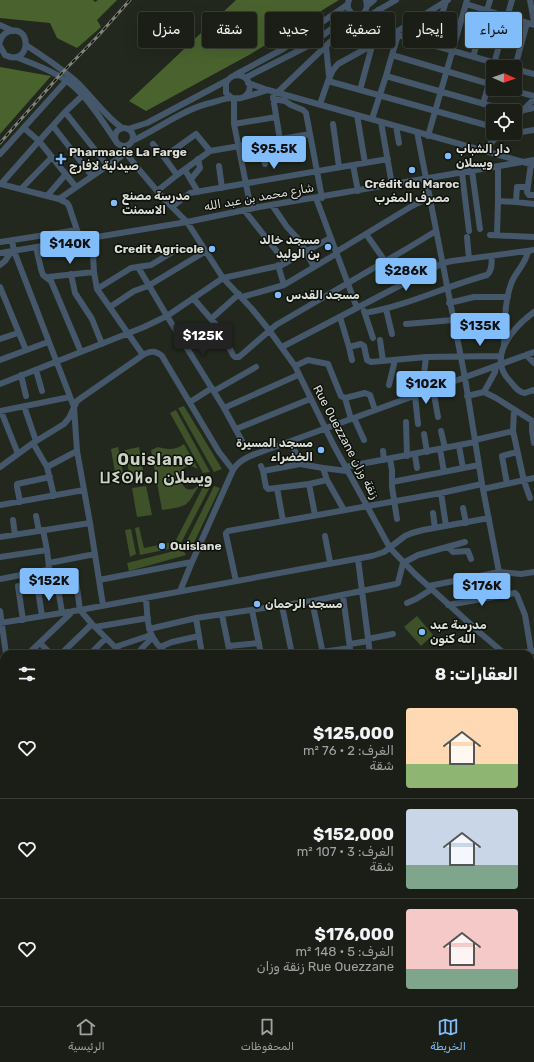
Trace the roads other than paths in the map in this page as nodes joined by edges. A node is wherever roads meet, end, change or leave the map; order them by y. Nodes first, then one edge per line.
1 (374, 0) edge
2 (396, 0) edge
3 (447, 0) edge
4 (490, 0) edge
5 (512, 0) edge
6 (530, 0) edge
7 (348, 2) edge
8 (467, 2) edge
9 (367, 3) edge
10 (378, 10) junction
11 (487, 10) junction
12 (351, 12) edge
13 (443, 12) edge
14 (493, 12) edge
15 (509, 12) edge
16 (522, 20) edge
17 (532, 23) edge
18 (0, 25) edge
19 (331, 28) edge
20 (13, 31) junction
21 (396, 33) junction
22 (403, 35) edge
23 (0, 42) edge
24 (26, 45) junction
25 (326, 46) junction
26 (0, 48) edge
27 (368, 48) edge
28 (371, 48) edge
29 (443, 48) edge
30 (499, 48) edge
31 (453, 51) junction
32 (392, 55) junction
33 (16, 57) junction
34 (473, 57) junction
35 (496, 60) edge
36 (518, 60) edge
37 (486, 63) edge
38 (522, 70) edge
39 (447, 72) junction
40 (534, 74) edge
41 (235, 75) junction
42 (386, 76) junction
43 (329, 79) junction
44 (228, 80) junction
45 (66, 81) junction
46 (247, 81) junction
47 (486, 84) edge
48 (360, 90) junction
49 (272, 91) junction
50 (441, 92) junction
51 (522, 93) edge
52 (82, 96) junction
53 (380, 96) junction
54 (486, 96) edge
55 (534, 96) edge
56 (245, 97) junction
57 (233, 99) junction
58 (273, 99) junction
59 (534, 99) edge
60 (320, 104) junction
61 (483, 104) junction
62 (486, 105) edge
63 (534, 108) edge
64 (522, 110) edge
65 (65, 112) junction
66 (435, 112) junction
67 (522, 112) edge
68 (357, 115) junction
69 (276, 117) junction
70 (372, 119) junction
71 (381, 122) junction
72 (234, 124) junction
73 (333, 124) dead end
74 (486, 125) edge
75 (53, 126) junction
76 (396, 126) junction
77 (24, 128) junction
78 (125, 129) junction
79 (534, 130) edge
80 (417, 132) junction
81 (522, 132) edge
82 (310, 134) junction
83 (428, 136) junction
84 (282, 139) junction
85 (494, 140) edge
86 (39, 141) junction
87 (262, 142) junction
88 (117, 143) junction
89 (131, 143) junction
90 (399, 143) dead end
91 (153, 144) dead end
92 (123, 146) junction
93 (239, 146) junction
94 (210, 151) junction
95 (483, 151) junction
96 (126, 153) junction
97 (0, 154) edge
98 (52, 157) junction
99 (164, 157) junction
100 (198, 159) junction
101 (289, 159) dead end
102 (388, 159) junction
103 (132, 160) junction
104 (523, 162) junction
105 (365, 163) junction
106 (533, 163) edge
107 (266, 164) dead end
108 (353, 165) junction
109 (108, 166) junction
110 (219, 166) dead end
111 (340, 167) junction
112 (498, 167) junction
113 (185, 170) junction
114 (317, 171) junction
115 (472, 171) junction
116 (462, 173) junction
117 (66, 174) junction
118 (177, 175) junction
119 (92, 176) junction
120 (191, 179) junction
121 (426, 179) junction
122 (246, 183) junction
123 (1, 184) edge
124 (392, 185) junction
125 (76, 187) junction
126 (528, 187) junction
127 (222, 188) junction
128 (21, 189) junction
129 (158, 191) junction
130 (358, 191) junction
131 (198, 192) junction
132 (534, 195) edge
133 (47, 196) junction
134 (430, 197) junction
135 (59, 198) junction
136 (319, 198) junction
137 (498, 202) junction
138 (516, 202) junction
139 (534, 204) edge
140 (272, 205) junction
141 (172, 207) junction
142 (248, 210) junction
143 (187, 222) junction
144 (480, 229) dead end
145 (77, 230) junction
146 (436, 230) junction
147 (470, 231) dead end
148 (59, 233) junction
149 (366, 234) junction
150 (490, 235) dead end
151 (497, 235) junction
152 (92, 237) junction
153 (467, 237) dead end
154 (534, 237) edge
155 (330, 238) junction
156 (80, 239) junction
157 (12, 240) junction
158 (69, 241) junction
159 (0, 242) edge
160 (36, 247) junction
161 (12, 251) junction
162 (174, 251) dead end
163 (206, 251) junction
164 (532, 251) edge
165 (306, 252) junction
166 (0, 253) edge
167 (336, 253) junction
168 (492, 256) junction
169 (469, 258) junction
170 (385, 261) junction
171 (286, 263) junction
172 (443, 263) junction
173 (0, 265) edge
174 (278, 265) junction
175 (138, 267) junction
176 (314, 267) junction
177 (94, 272) junction
178 (71, 274) junction
179 (48, 278) junction
180 (223, 278) junction
181 (347, 283) junction
182 (284, 284) junction
183 (148, 286) junction
184 (0, 287) edge
185 (447, 287) junction
186 (97, 289) junction
187 (240, 296) junction
188 (508, 297) junction
189 (193, 298) junction
190 (449, 303) junction
191 (7, 305) junction
192 (0, 307) edge
193 (110, 307) junction
194 (360, 307) junction
195 (386, 309) junction
196 (365, 313) junction
197 (534, 313) edge
198 (167, 316) junction
199 (340, 317) junction
200 (211, 319) junction
201 (453, 320) junction
202 (406, 324) dead end
203 (505, 329) junction
204 (270, 330) junction
205 (455, 332) junction
206 (18, 333) junction
207 (129, 334) junction
208 (392, 334) dead end
209 (373, 338) dead end
210 (0, 339) edge
211 (380, 340) dead end
212 (48, 342) junction
213 (102, 344) junction
214 (504, 346) junction
215 (282, 347) junction
216 (349, 347) junction
217 (26, 350) junction
218 (81, 352) junction
219 (534, 352) edge
220 (143, 355) junction
221 (526, 355) junction
222 (460, 356) junction
223 (500, 356) junction
224 (426, 358) junction
225 (0, 360) edge
226 (352, 360) dead end
227 (395, 360) junction
228 (383, 361) junction
229 (56, 362) junction
230 (534, 363) edge
231 (498, 365) junction
232 (294, 366) junction
233 (256, 367) dead end
234 (36, 370) junction
235 (21, 375) junction
236 (298, 375) junction
237 (465, 378) junction
238 (0, 384) edge
239 (389, 386) dead end
240 (433, 389) junction
241 (213, 390) junction
242 (534, 391) edge
243 (42, 392) dead end
244 (484, 392) junction
245 (422, 393) junction
246 (26, 396) dead end
247 (415, 396) junction
248 (467, 396) junction
249 (70, 397) junction
250 (345, 398) junction
251 (310, 400) junction
252 (190, 402) junction
253 (24, 406) junction
254 (74, 407) junction
255 (224, 408) junction
256 (375, 410) junction
257 (514, 410) junction
258 (1, 411) edge
259 (438, 417) dead end
260 (353, 418) junction
261 (406, 422) dead end
262 (533, 422) edge
263 (418, 424) dead end
264 (325, 428) junction
265 (236, 429) junction
266 (441, 431) dead end
267 (513, 431) junction
268 (424, 434) dead end
269 (364, 440) dead end
270 (242, 441) dead end
271 (291, 441) junction
272 (475, 441) junction
273 (35, 442) junction
274 (534, 443) edge
275 (459, 446) junction
276 (442, 449) junction
277 (77, 451) junction
278 (384, 451) dead end
279 (427, 452) junction
280 (517, 452) junction
281 (18, 454) junction
282 (415, 454) junction
283 (407, 456) junction
284 (387, 460) junction
285 (300, 464) junction
286 (480, 465) junction
287 (0, 467) edge
288 (47, 467) junction
289 (323, 468) junction
290 (417, 468) dead end
291 (463, 468) junction
292 (346, 469) junction
293 (233, 470) junction
294 (444, 472) junction
295 (50, 477) junction
296 (534, 478) edge
297 (327, 480) junction
298 (524, 481) junction
299 (392, 482) junction
300 (309, 484) junction
301 (507, 484) junction
302 (483, 486) junction
303 (277, 488) junction
304 (84, 490) junction
305 (441, 493) junction
306 (54, 496) junction
307 (530, 498) dead end
308 (393, 501) junction
309 (20, 502) junction
310 (0, 505) edge
311 (367, 505) junction
312 (463, 508) dead end
313 (344, 510) junction
314 (433, 513) dead end
315 (315, 515) junction
316 (36, 516) dead end
317 (489, 518) junction
318 (397, 519) dead end
319 (13, 520) dead end
320 (283, 521) junction
321 (90, 523) junction
322 (466, 523) junction
323 (446, 526) junction
324 (434, 528) junction
325 (41, 530) junction
326 (15, 535) junction
327 (325, 536) dead end
328 (0, 537) edge
329 (465, 542) dead end
330 (448, 547) junction
331 (390, 548) junction
332 (47, 550) junction
333 (95, 554) junction
334 (0, 557) edge
335 (358, 558) junction
336 (471, 559) dead end
337 (192, 562) junction
338 (330, 562) junction
339 (49, 563) junction
340 (403, 563) junction
341 (499, 572) junction
342 (534, 572) edge
343 (75, 574) dead end
344 (0, 579) edge
345 (99, 580) junction
346 (236, 581) junction
347 (58, 583) dead end
348 (18, 586) dead end
349 (430, 588) junction
350 (38, 590) dead end
351 (180, 591) junction
352 (362, 591) junction
353 (343, 596) junction
354 (146, 598) junction
355 (312, 601) junction
356 (407, 603) dead end
357 (103, 605) junction
358 (448, 605) junction
359 (282, 606) junction
360 (80, 610) junction
361 (252, 610) junction
362 (0, 611) edge
363 (73, 611) junction
364 (62, 612) junction
365 (222, 615) junction
366 (42, 616) junction
367 (148, 618) junction
368 (196, 618) junction
369 (23, 620) junction
370 (1, 623) edge
371 (93, 626) junction
372 (151, 634) junction
373 (393, 634) dead end
374 (199, 636) junction
375 (106, 638) junction
376 (368, 640) junction
377 (40, 643) junction
378 (259, 643) junction
379 (350, 644) junction
380 (3, 645) edge
381 (229, 646) junction
382 (160, 647) junction
383 (32, 650) edge
384 (47, 650) edge
385 (66, 650) edge
386 (94, 650) edge
387 (117, 650) edge
388 (123, 650) edge
389 (141, 650) edge
390 (163, 650) edge
391 (201, 650) edge
392 (230, 650) edge
393 (260, 650) edge
394 (291, 650) edge
395 (322, 650) edge
396 (339, 650) edge
397 (369, 650) edge
398 (500, 650) edge
399 (533, 650) edge

1 - 9 street
2 - 10 street
3 - 13 street
3 - 21 street
4 - 11 street
5 - 15 street
6 - 17 street
7 - 12 street
7 - 41 street
8 - 11 street
8 - 31 street
10 - 21 street
10 - 25 street
11 - 14 street
11 - 34 street
16 - 17 street
17 - 36 street
18 - 20 street
19 - 46 street
20 - 23 street
20 - 24 street
21 - 22 street
21 - 32 street
24 - 33 street
24 - 78 street
25 - 43 street
25 - 49 street
26 - 33 street
27 - 43 street
28 - 48 street
29 - 31 street
30 - 35 street
31 - 34 street
31 - 39 street
32 - 39 street
32 - 42 street
33 - 45 street
34 - 37 street
38 - 40 street
39 - 47 street
39 - 50 street
41 - 44 street
41 - 46 street
42 - 50 street
42 - 53 street
43 - 48 street
43 - 60 street
44 - 57 street
44 - 78 street
45 - 52 street
45 - 77 street
46 - 49 street
46 - 56 street
48 - 53 street
49 - 56 street
49 - 58 street
49 - 60 street
50 - 61 street
50 - 66 street
51 - 55 street
52 - 65 street
52 - 88 street
53 - 66 street
53 - 70 street
54 - 61 street
56 - 57 street
57 - 72 street
57 - 89 street
58 - 69 street
58 - 82 street
59 - 64 street
60 - 68 street
61 - 62 street
63 - 67 street
65 - 75 street
65 - 109 street
66 - 74 street
66 - 83 street
68 - 70 street
68 - 105 street
69 - 72 street
69 - 84 street
70 - 71 street
71 - 76 street
71 - 102 street
72 - 93 street
73 - 111 street
75 - 86 street
75 - 119 street
76 - 80 street
76 - 90 street
77 - 86 street
77 - 97 street
78 - 88 street
78 - 89 street
79 - 81 street
80 - 83 street
80 - 121 street
82 - 84 street
82 - 114 street
83 - 95 street
84 - 87 street
84 - 101 street
85 - 95 street
86 - 98 street
86 - 123 street
87 - 93 street
87 - 107 street
88 - 92 street
89 - 92 street
89 - 103 street
91 - 99 street
92 - 96 street, Rue Ouezzane زنقة وزان
93 - 94 street
93 - 122 street
94 - 99 street
94 - 100 street
95 - 104 street
96 - 103 street, Rue Ouezzane زنقة وزان
96 - 109 street
98 - 117 street
98 - 128 street
99 - 118 street
100 - 113 street
100 - 120 street
102 - 105 street
102 - 124 street
103 - 129 street, Rue Ouezzane زنقة وزان
104 - 106 street
104 - 112 street, شارع محمد بن عبد الله
105 - 108 street
106 - 126 street
108 - 111 street
108 - 130 street
109 - 119 street
110 - 127 street
111 - 114 street
112 - 115 street, شارع محمد بن عبد الله
112 - 137 street
113 - 118 street
113 - 120 street
114 - 122 street
114 - 136 street
115 - 116 street, شارع محمد بن عبد الله
115 - 144 street
116 - 121 street, شارع محمد بن عبد الله
116 - 147 street
117 - 125 street
117 - 133 street
118 - 129 street
119 - 125 street
120 - 131 street
121 - 124 street, شارع محمد بن عبد الله
121 - 134 street
122 - 127 street
122 - 142 street
123 - 128 street
124 - 130 street, شارع محمد بن عبد الله
125 - 135 street
126 - 132 street
126 - 138 street
127 - 131 street
128 - 133 street
129 - 141 street, Rue Ouezzane زنقة وزان
130 - 136 street, شارع محمد بن عبد الله
131 - 141 street
133 - 135 street
134 - 146 street
134 - 149 street
135 - 145 street
136 - 140 street, شارع محمد بن عبد الله
136 - 155 street
137 - 138 street
137 - 151 street
138 - 139 street
140 - 142 street, شارع محمد بن عبد الله
140 - 165 street
141 - 143 street, Rue Ouezzane زنقة وزان
142 - 143 street, شارع محمد بن عبد الله
142 - 171 street
143 - 152 street, شارع محمد بن عبد الله
143 - 163 street, Rue Ouezzane زنقة وزان
145 - 148 street
145 - 156 street
146 - 170 street
146 - 172 street
148 - 157 street
148 - 158 street
149 - 167 street
149 - 170 street
150 - 151 street
151 - 154 street
152 - 156 street, شارع محمد بن عبد الله
152 - 177 street
153 - 169 street
155 - 165 street
155 - 167 street
156 - 158 street, شارع محمد بن عبد الله
157 - 159 street
157 - 161 street
158 - 160 street, شارع محمد بن عبد الله
160 - 161 street, شارع محمد بن عبد الله
160 - 179 street
161 - 166 street, شارع محمد بن عبد الله
161 - 173 street
161 - 212 street
162 - 175 street
163 - 180 street, Rue Ouezzane زنقة وزان
163 - 183 street
164 - 168 street
164 - 188 street
165 - 171 street
165 - 176 street
167 - 176 street
167 - 181 street
168 - 169 street
168 - 185 street
169 - 172 street
170 - 181 street
171 - 174 street
172 - 185 street
172 - 194 street
174 - 180 street
174 - 182 street
175 - 183 street
175 - 186 street
176 - 182 street
177 - 178 street
177 - 186 street
178 - 179 street
178 - 213 street
179 - 218 street
180 - 187 street, Rue Ouezzane زنقة وزان
180 - 189 street
181 - 194 street
181 - 204 street
182 - 187 street
183 - 193 street
183 - 198 street
184 - 191 street
185 - 190 street
185 - 195 street
186 - 193 street
187 - 200 street
187 - 204 street, Rue Ouezzane زنقة وزان
188 - 190 street
188 - 203 street
189 - 198 street
189 - 200 street
190 - 201 street
191 - 192 street
191 - 206 street
193 - 207 street
194 - 196 street
194 - 199 street
195 - 196 street
195 - 208 street
196 - 209 street
197 - 214 street
198 - 207 street
198 - 241 street
199 - 215 street
199 - 216 street
200 - 204 street
201 - 202 street
201 - 205 street
203 - 205 street
203 - 214 street
204 - 215 street, Rue Ouezzane زنقة وزان
205 - 222 street
206 - 210 street
206 - 217 street
207 - 213 street
207 - 220 street
211 - 228 street
212 - 217 street
212 - 229 street
213 - 218 street
214 - 223 street
215 - 232 street, Rue Ouezzane زنقة وزان
216 - 226 street
216 - 228 street
217 - 225 street
218 - 229 street
219 - 221 street
220 - 252 street
220 - 254 street
221 - 230 street
221 - 231 street
222 - 223 street
222 - 224 street
222 - 237 street
223 - 231 street
224 - 227 street
224 - 245 street
227 - 228 street
227 - 239 street
229 - 234 street
229 - 249 street
231 - 237 street
231 - 242 street
231 - 244 street
232 - 236 street, Rue Ouezzane زنقة وزان
232 - 250 street
233 - 241 street
234 - 235 street
234 - 243 street
235 - 238 street
235 - 246 street
236 - 251 street, Rue Ouezzane زنقة وزان
236 - 255 street
237 - 240 street
237 - 248 street
240 - 245 street
240 - 259 street
241 - 252 street
241 - 255 street
244 - 248 street
244 - 257 street
245 - 247 street
247 - 256 street
247 - 263 street
248 - 272 street
249 - 253 street
249 - 254 street
250 - 256 street
250 - 260 street
251 - 264 street, Rue Ouezzane زنقة وزان
251 - 265 street
252 - 293 street
253 - 258 street
253 - 273 street
254 - 273 street
254 - 277 street
255 - 265 street
256 - 260 street
257 - 262 street
257 - 267 street
258 - 281 street
260 - 264 street
260 - 269 street
261 - 283 street
262 - 274 street
264 - 271 street
264 - 292 street, Rue Ouezzane زنقة وزان
265 - 270 street
266 - 276 street
267 - 272 street
267 - 280 street
268 - 279 street
271 - 285 street
271 - 293 street
272 - 275 street
272 - 286 street
273 - 281 street
273 - 288 street
275 - 276 street
275 - 291 street
276 - 279 street
276 - 294 street
277 - 288 street
277 - 304 street
278 - 284 street
279 - 282 street
280 - 298 street
280 - 301 street
281 - 287 street
282 - 283 street
282 - 290 street
283 - 284 street
284 - 292 street
284 - 299 street
285 - 289 street
285 - 303 street
286 - 291 street
286 - 302 street
288 - 295 street
289 - 292 street
289 - 297 street
291 - 294 street
292 - 311 street, Rue Ouezzane زنقة وزان
293 - 337 street
294 - 299 street
295 - 306 street
295 - 309 street
296 - 298 street
297 - 300 street
297 - 313 street
298 - 301 street
298 - 307 street
299 - 308 street
300 - 303 street
300 - 315 street
301 - 302 street
302 - 305 street
302 - 317 street
303 - 320 street
304 - 306 street
304 - 321 street
305 - 308 street
305 - 323 street
306 - 309 street
308 - 311 street
308 - 318 street
309 - 310 street
311 - 313 street
311 - 331 street, Rue Ouezzane زنقة وزان
312 - 322 street
313 - 315 street
314 - 324 street
315 - 320 street
316 - 325 street
317 - 322 street
317 - 341 street
319 - 326 street
320 - 346 street
321 - 325 street
321 - 333 street
322 - 323 street
323 - 324 street
324 - 331 street
325 - 326 street
325 - 332 street
326 - 328 street
327 - 338 street
329 - 330 street
330 - 336 street
330 - 340 street
331 - 335 street
331 - 340 street, Rue Ouezzane زنقة وزان
332 - 334 street
332 - 339 street
333 - 339 street
333 - 345 street
335 - 338 street
335 - 352 street
337 - 345 street
337 - 351 street
338 - 346 street
339 - 344 street
340 - 349 street, Rue Ouezzane زنقة وزان
340 - 352 street
341 - 342 street
341 - 349 street
343 - 360 street
345 - 357 street
346 - 351 street
347 - 364 street
348 - 369 street
349 - 356 street
349 - 358 street, Rue Ouezzane زنقة وزان
350 - 366 street
351 - 354 street
352 - 353 street
352 - 376 street
353 - 355 street
353 - 379 street
354 - 357 street
354 - 367 street
355 - 359 street
355 - 395 street
357 - 360 street
358 - 398 street, Rue Ouezzane زنقة وزان
358 - 399 street
359 - 361 street
359 - 394 street
360 - 363 street
360 - 371 street
361 - 365 street
361 - 378 street
362 - 370 street
363 - 364 street
363 - 377 street
364 - 366 street
365 - 368 street
365 - 381 street
366 - 369 street
367 - 371 street
367 - 372 street
368 - 372 street
368 - 374 street
369 - 370 street
370 - 380 street
371 - 375 street
371 - 385 street
372 - 382 street
372 - 388 street
372 - 389 street
373 - 376 street
374 - 382 street
374 - 391 street
375 - 386 street
375 - 387 street
376 - 379 street
376 - 397 street
377 - 383 street
377 - 384 street
378 - 381 street
378 - 393 street
379 - 396 street
381 - 392 street
382 - 390 street

